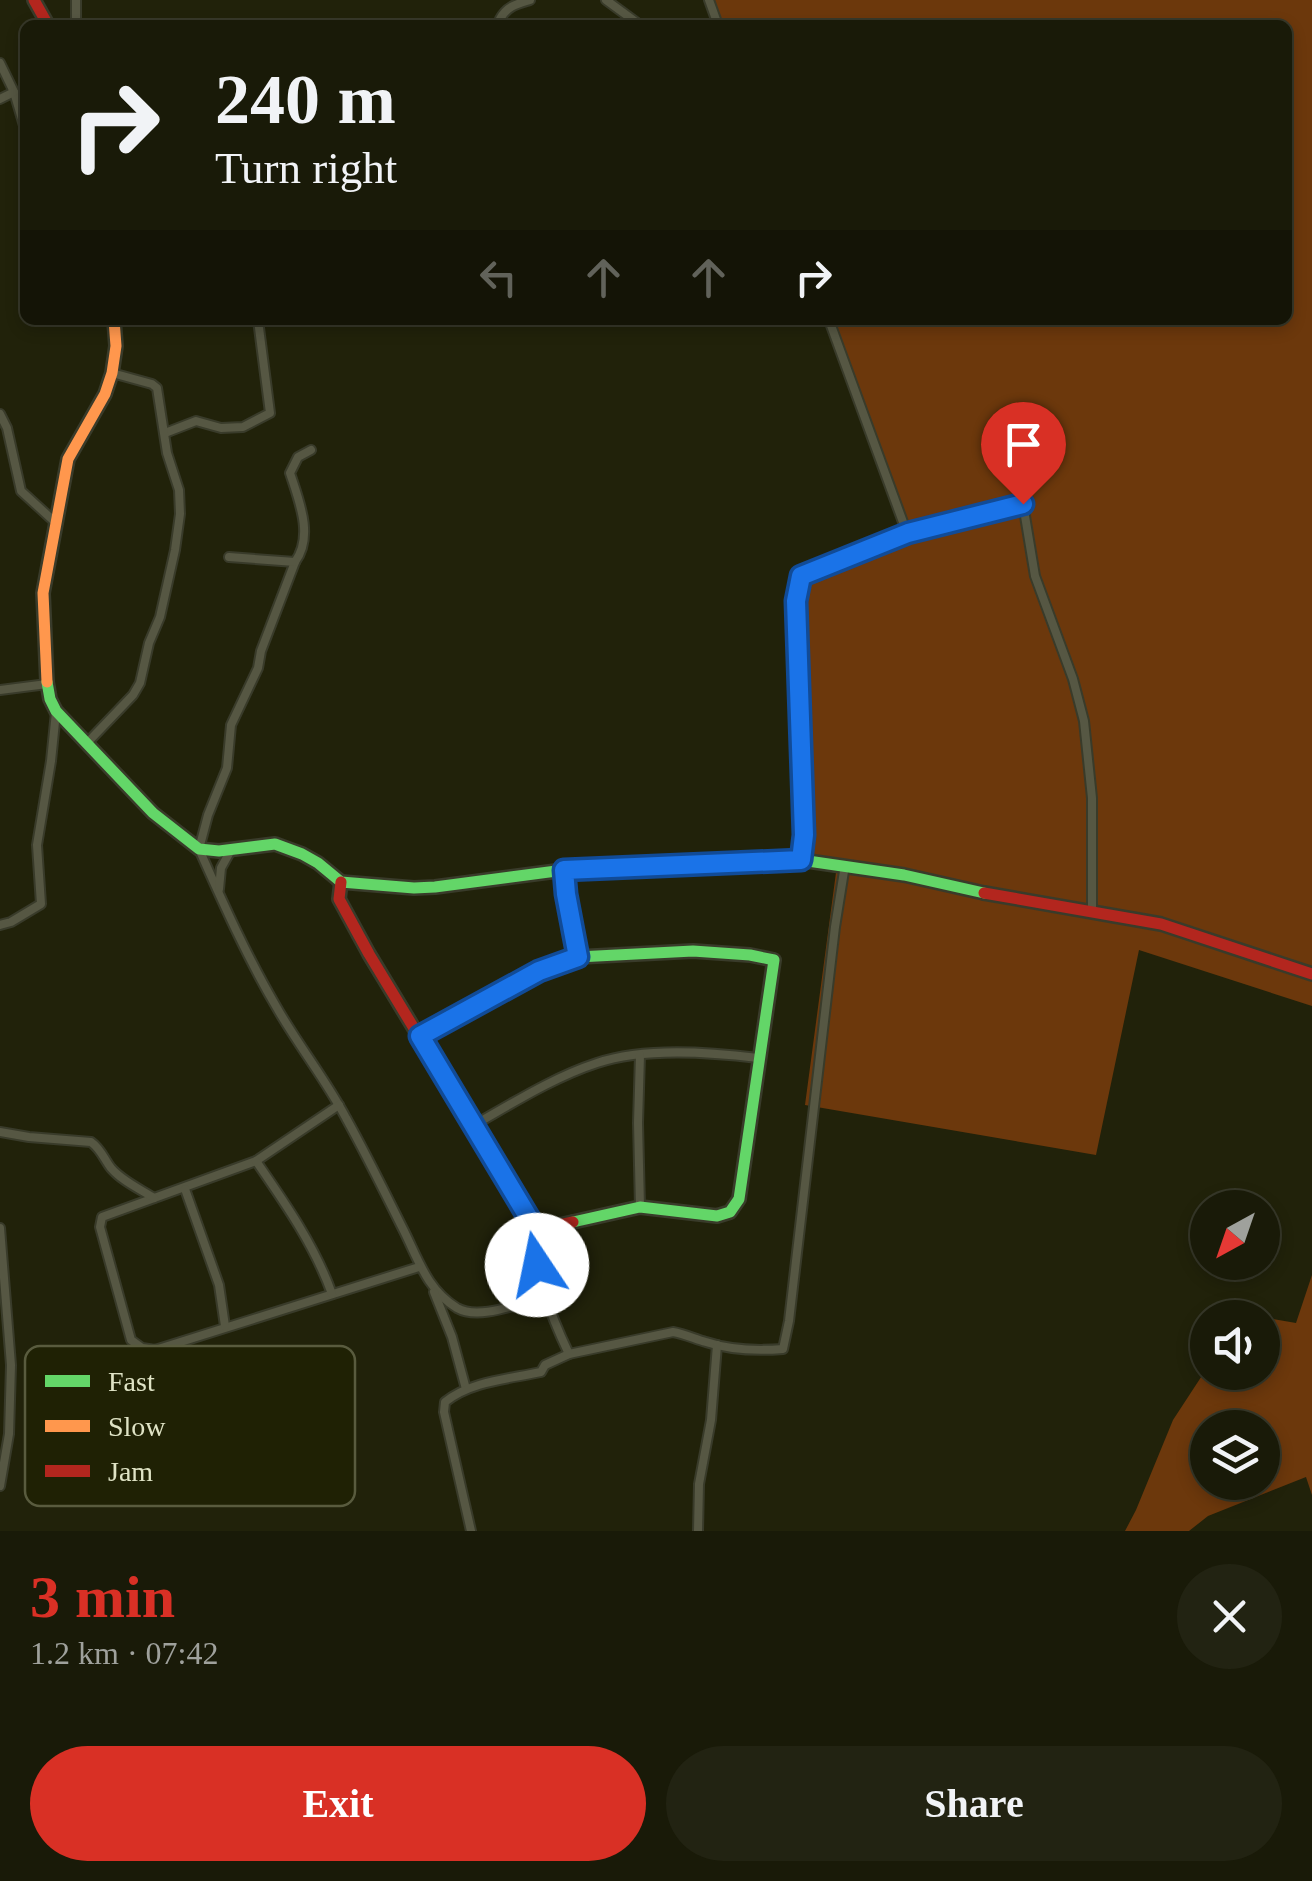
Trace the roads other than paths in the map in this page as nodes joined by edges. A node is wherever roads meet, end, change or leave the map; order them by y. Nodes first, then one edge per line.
1 (530, 0) edge
2 (606, 0) edge
3 (500, 20) edge
4 (633, 20) edge
5 (0, 63) edge
6 (14, 92) junction
7 (0, 99) edge
8 (20, 112) edge
9 (114, 325) edge
10 (259, 325) edge
11 (831, 325) edge
12 (112, 374) junction
13 (0, 414) edge
14 (165, 433) junction
15 (312, 450) dead end
16 (55, 522) junction
17 (908, 533) junction
18 (229, 557) dead end
19 (295, 562) junction
20 (48, 684) junction
21 (0, 690) edge
22 (56, 711) junction
23 (87, 743) junction
24 (199, 849) junction
25 (231, 850) junction
26 (801, 860) junction
27 (845, 866) junction
28 (564, 870) junction
29 (341, 882) junction
30 (219, 894) junction
31 (1092, 911) junction
32 (0, 925) edge
33 (578, 957) junction
34 (1312, 974) edge
35 (420, 1036) junction
36 (640, 1054) junction
37 (758, 1058) junction
38 (340, 1106) junction
39 (474, 1125) junction
40 (0, 1132) edge
41 (256, 1162) junction
42 (186, 1189) junction
43 (154, 1198) junction
44 (640, 1207) junction
45 (0, 1228) edge
46 (536, 1230) junction
47 (420, 1267) junction
48 (432, 1287) junction
49 (332, 1294) junction
50 (546, 1296) junction
51 (225, 1326) junction
52 (717, 1345) junction
53 (139, 1346) edge
54 (167, 1346) edge
55 (570, 1354) junction
56 (466, 1390) junction
57 (0, 1486) edge
58 (471, 1531) edge
59 (698, 1531) edge

1 - 3 street
2 - 4 street
5 - 6 street
6 - 7 street
6 - 8 street
9 - 12 street
10 - 14 street
11 - 17 street
12 - 14 street
12 - 16 street
13 - 16 street
14 - 23 street
15 - 19 street
16 - 20 street
17 - 26 street
17 - 31 street
18 - 19 street
19 - 24 street
20 - 21 street
20 - 22 street
22 - 23 street
22 - 32 street
23 - 24 street
24 - 25 street
24 - 30 street
25 - 29 street
25 - 30 street
26 - 27 street
26 - 28 street
27 - 31 street
27 - 52 street
28 - 29 street
28 - 33 street
29 - 35 street
30 - 38 street
31 - 34 street
33 - 35 street
33 - 37 street
35 - 39 street
36 - 37 street
36 - 39 street
36 - 44 street
37 - 44 street
38 - 41 street
38 - 47 street
39 - 46 street
40 - 43 street
41 - 42 street
41 - 49 street
42 - 43 street
42 - 51 street
43 - 53 street
44 - 46 street
45 - 57 street
46 - 50 street
47 - 48 street
47 - 49 street
48 - 50 street
48 - 56 street
49 - 51 street
50 - 55 street
51 - 54 street
52 - 55 street
52 - 59 street
55 - 56 street
56 - 58 street

